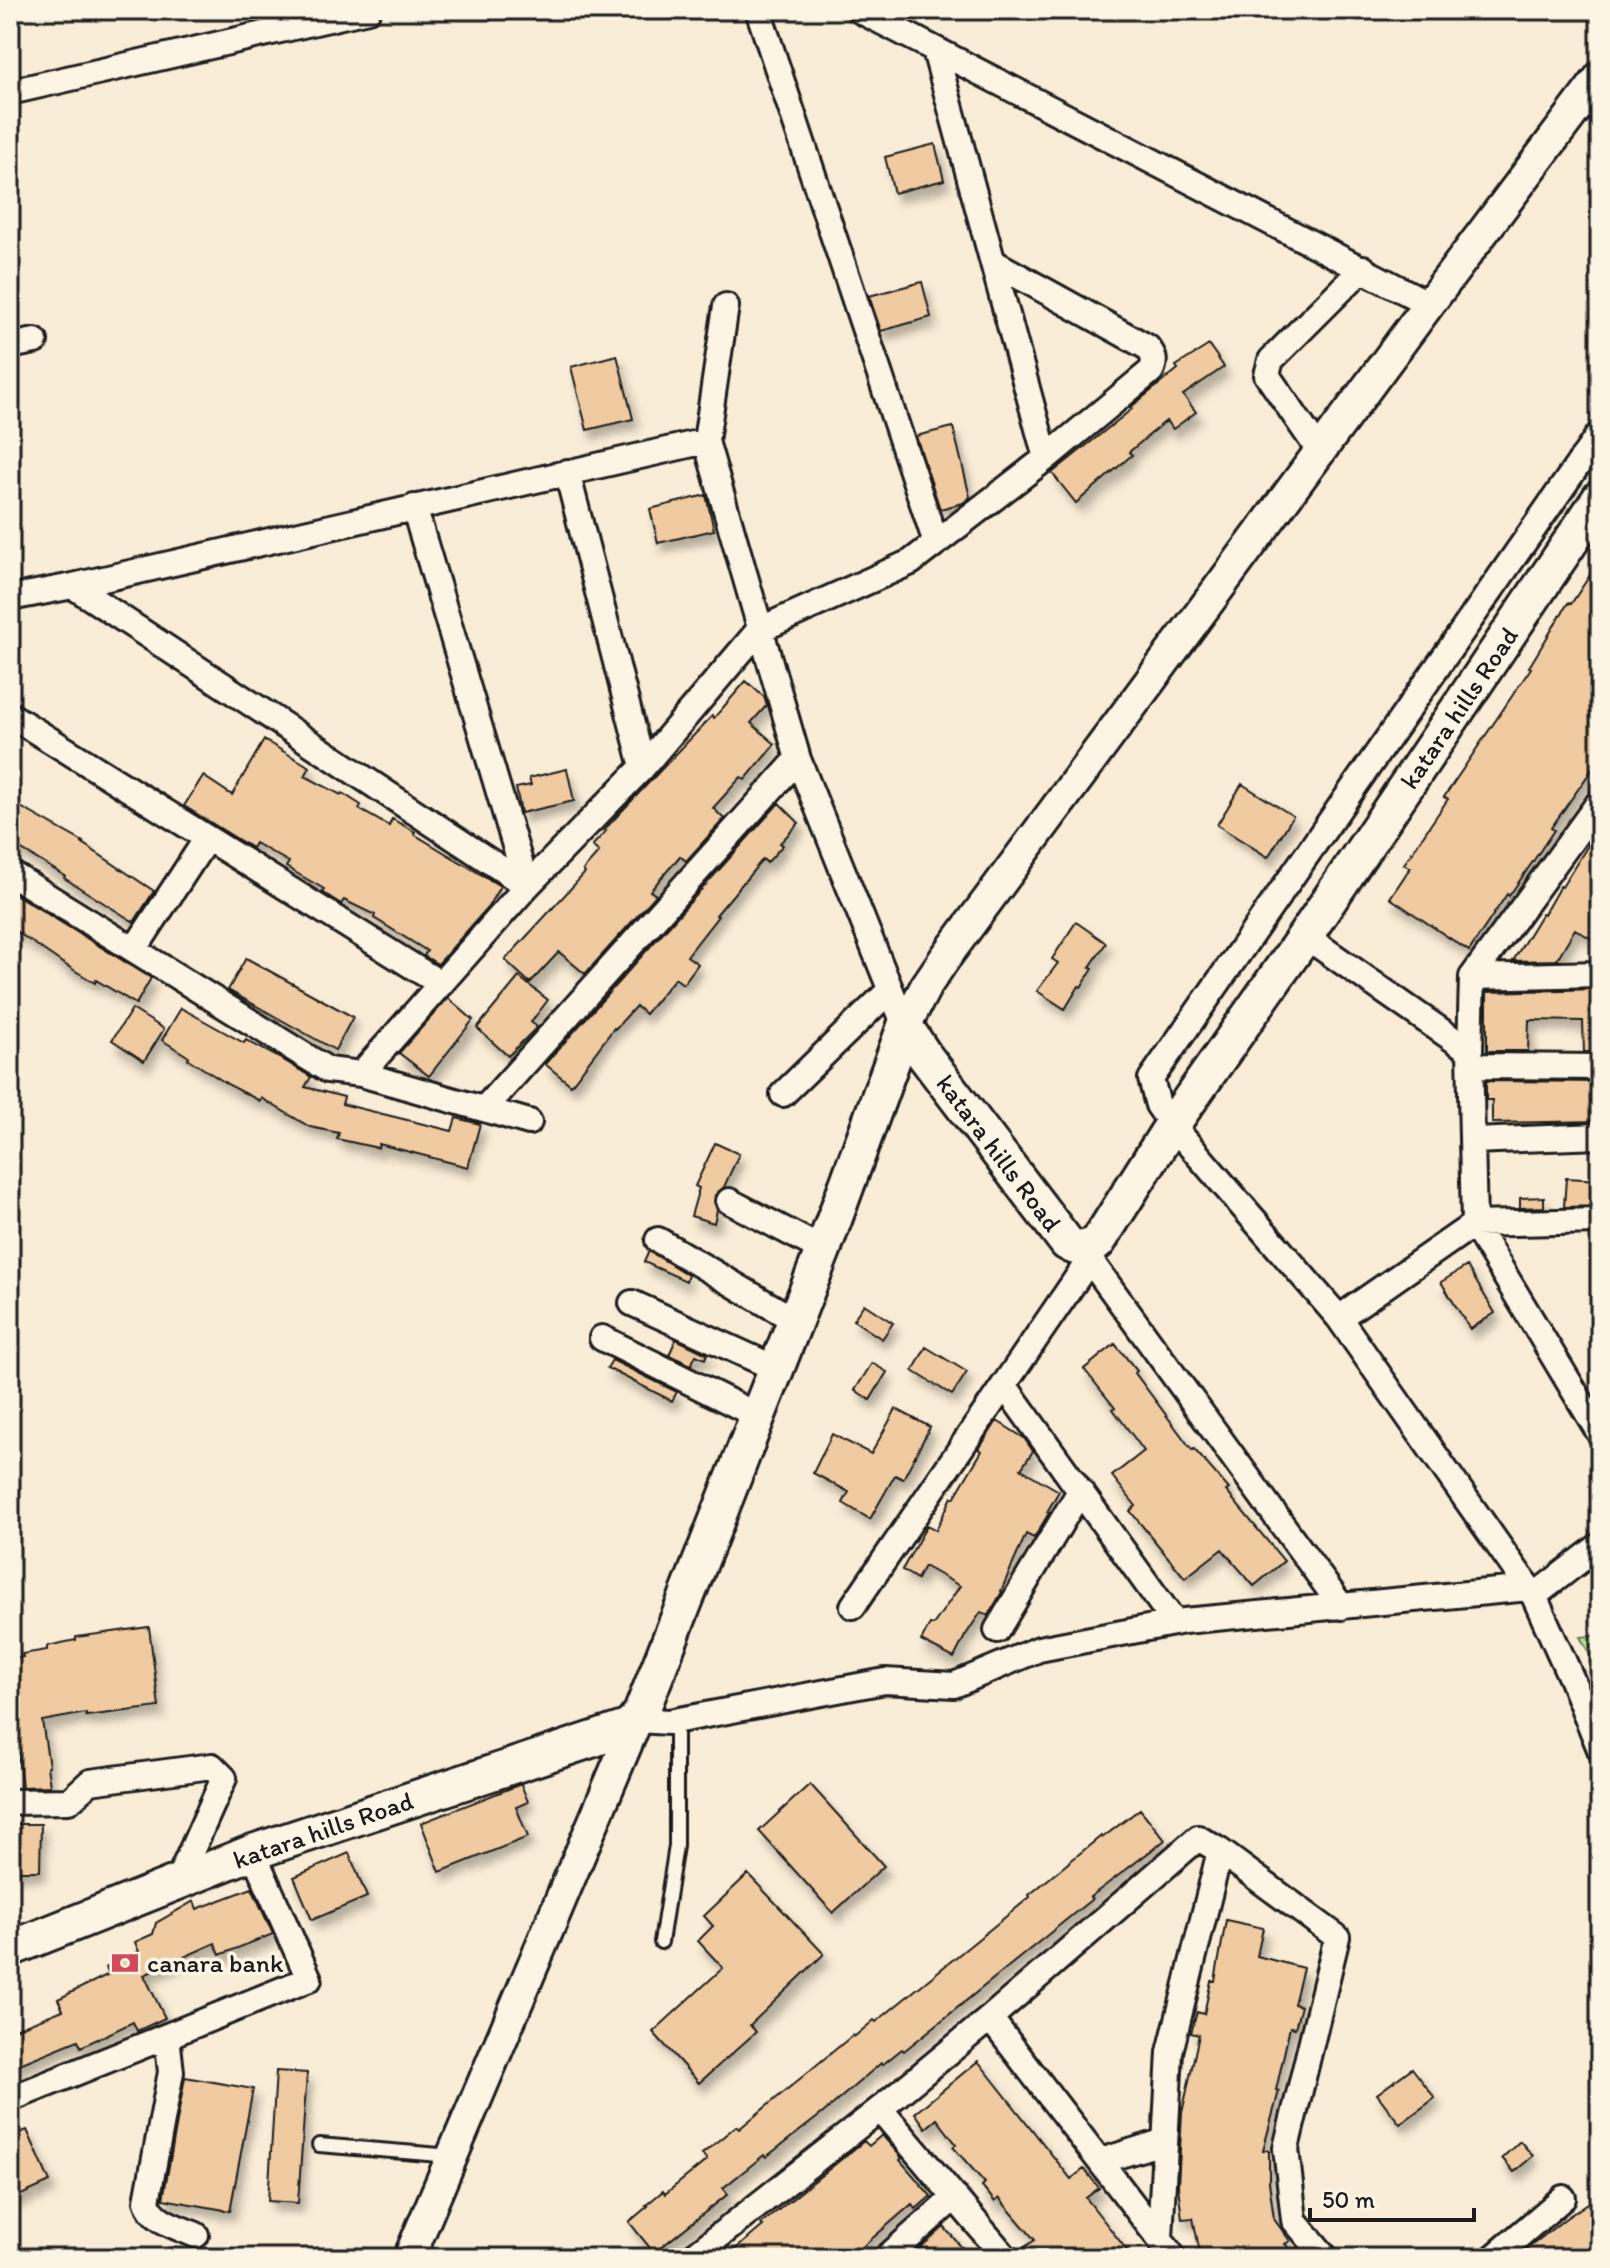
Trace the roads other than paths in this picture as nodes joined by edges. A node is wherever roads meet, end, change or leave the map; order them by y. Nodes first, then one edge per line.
1 (368, 10) edge
2 (758, 10) edge
3 (859, 10) edge
4 (935, 50) junction
5 (1600, 77) edge
6 (10, 92) edge
7 (993, 262) junction
8 (1363, 268) junction
9 (1429, 304) junction
10 (726, 306) dead end
11 (35, 341) dead end
12 (10, 346) edge
13 (1600, 433) edge
14 (706, 441) junction
15 (1320, 452) junction
16 (1046, 458) junction
17 (567, 472) junction
18 (1600, 498) edge
19 (414, 507) junction
20 (936, 543) junction
21 (73, 586) junction
22 (10, 598) edge
23 (759, 630) junction
24 (10, 715) edge
25 (798, 759) junction
26 (643, 767) junction
27 (1600, 801) edge
28 (207, 838) junction
29 (10, 873) edge
30 (527, 886) junction
31 (1305, 936) junction
32 (134, 950) junction
33 (1600, 974) edge
34 (1472, 977) junction
35 (441, 984) junction
36 (890, 990) junction
37 (905, 1026) junction
38 (1471, 1058) junction
39 (1600, 1067) edge
40 (361, 1074) junction
41 (783, 1094) dead end
42 (484, 1109) junction
43 (529, 1122) dead end
44 (1172, 1125) junction
45 (1600, 1136) edge
46 (1473, 1141) junction
47 (729, 1201) dead end
48 (1600, 1221) edge
49 (1474, 1224) junction
50 (658, 1240) dead end
51 (823, 1250) junction
52 (1086, 1254) junction
53 (632, 1303) dead end
54 (1339, 1318) junction
55 (796, 1321) junction
56 (602, 1338) dead end
57 (777, 1369) junction
58 (1004, 1385) junction
59 (758, 1416) junction
60 (1600, 1434) edge
61 (1080, 1491) junction
62 (1600, 1545) edge
63 (1532, 1592) junction
64 (853, 1606) dead end
65 (1342, 1607) junction
66 (1175, 1623) junction
67 (997, 1630) dead end
68 (654, 1722) junction
69 (1600, 1749) edge
70 (10, 1802) edge
71 (1220, 1851) junction
72 (253, 1852) junction
73 (177, 1883) junction
74 (661, 1942) dead end
75 (10, 1949) edge
76 (990, 2018) junction
77 (167, 2036) junction
78 (10, 2099) edge
79 (880, 2109) junction
80 (1165, 2141) junction
81 (319, 2145) dead end
82 (452, 2156) junction
83 (1101, 2161) junction
84 (955, 2197) junction
85 (1563, 2198) dead end
86 (196, 2235) dead end
87 (1167, 2248) edge
88 (409, 2258) edge
89 (691, 2258) edge
90 (886, 2258) edge
91 (1006, 2258) edge
92 (1326, 2258) edge
93 (1493, 2258) edge

1 - 6 street
2 - 20 street
3 - 4 street
4 - 7 street
4 - 8 street
5 - 9 street
7 - 16 street
7 - 16 street
8 - 9 street
8 - 15 street
9 - 15 street
10 - 14 street
11 - 12 street
13 - 44 street
14 - 17 street
14 - 23 street
15 - 37 street
16 - 20 street
17 - 19 street
17 - 26 street
18 - 31 main road, katara hills Road
19 - 21 street
19 - 30 street
20 - 23 street
21 - 22 street
21 - 30 street
23 - 25 street
23 - 26 street
24 - 28 street
25 - 36 street
25 - 42 street
26 - 30 street
27 - 34 street
28 - 32 street
28 - 35 street
29 - 32 street
30 - 35 street
31 - 38 street
31 - 44 main road, katara hills Road
32 - 40 street
33 - 34 street
34 - 38 street
35 - 40 street
36 - 37 street
36 - 41 street
37 - 51 main road
37 - 52 main road, katara hills Road
38 - 39 street
38 - 46 street
40 - 42 street
42 - 43 street
44 - 52 main road, katara hills Road
44 - 54 street
45 - 46 street
46 - 49 street
47 - 51 street
48 - 49 street
49 - 54 street
49 - 60 street
50 - 55 street
51 - 55 main road
52 - 58 street
52 - 65 street
53 - 57 street
54 - 63 street
55 - 57 main road
56 - 59 street
57 - 59 main road
58 - 61 street
58 - 64 street
59 - 68 main road
61 - 66 street
61 - 67 street
62 - 63 street
63 - 65 street, katara hills Road
63 - 69 street
65 - 66 street, katara hills Road
66 - 68 street, katara hills Road
68 - 72 main road, katara hills Road
68 - 74 lane
68 - 82 street
70 - 73 street
71 - 76 street
71 - 80 street
71 - 92 street
72 - 73 main road, katara hills Road
72 - 77 street
73 - 75 main road, katara hills Road
76 - 79 street
76 - 83 street
77 - 78 street
77 - 86 street
79 - 84 street
79 - 89 street
80 - 83 street
80 - 87 street
81 - 82 lane
82 - 88 street
83 - 87 street
84 - 90 street
84 - 91 street
85 - 93 street

